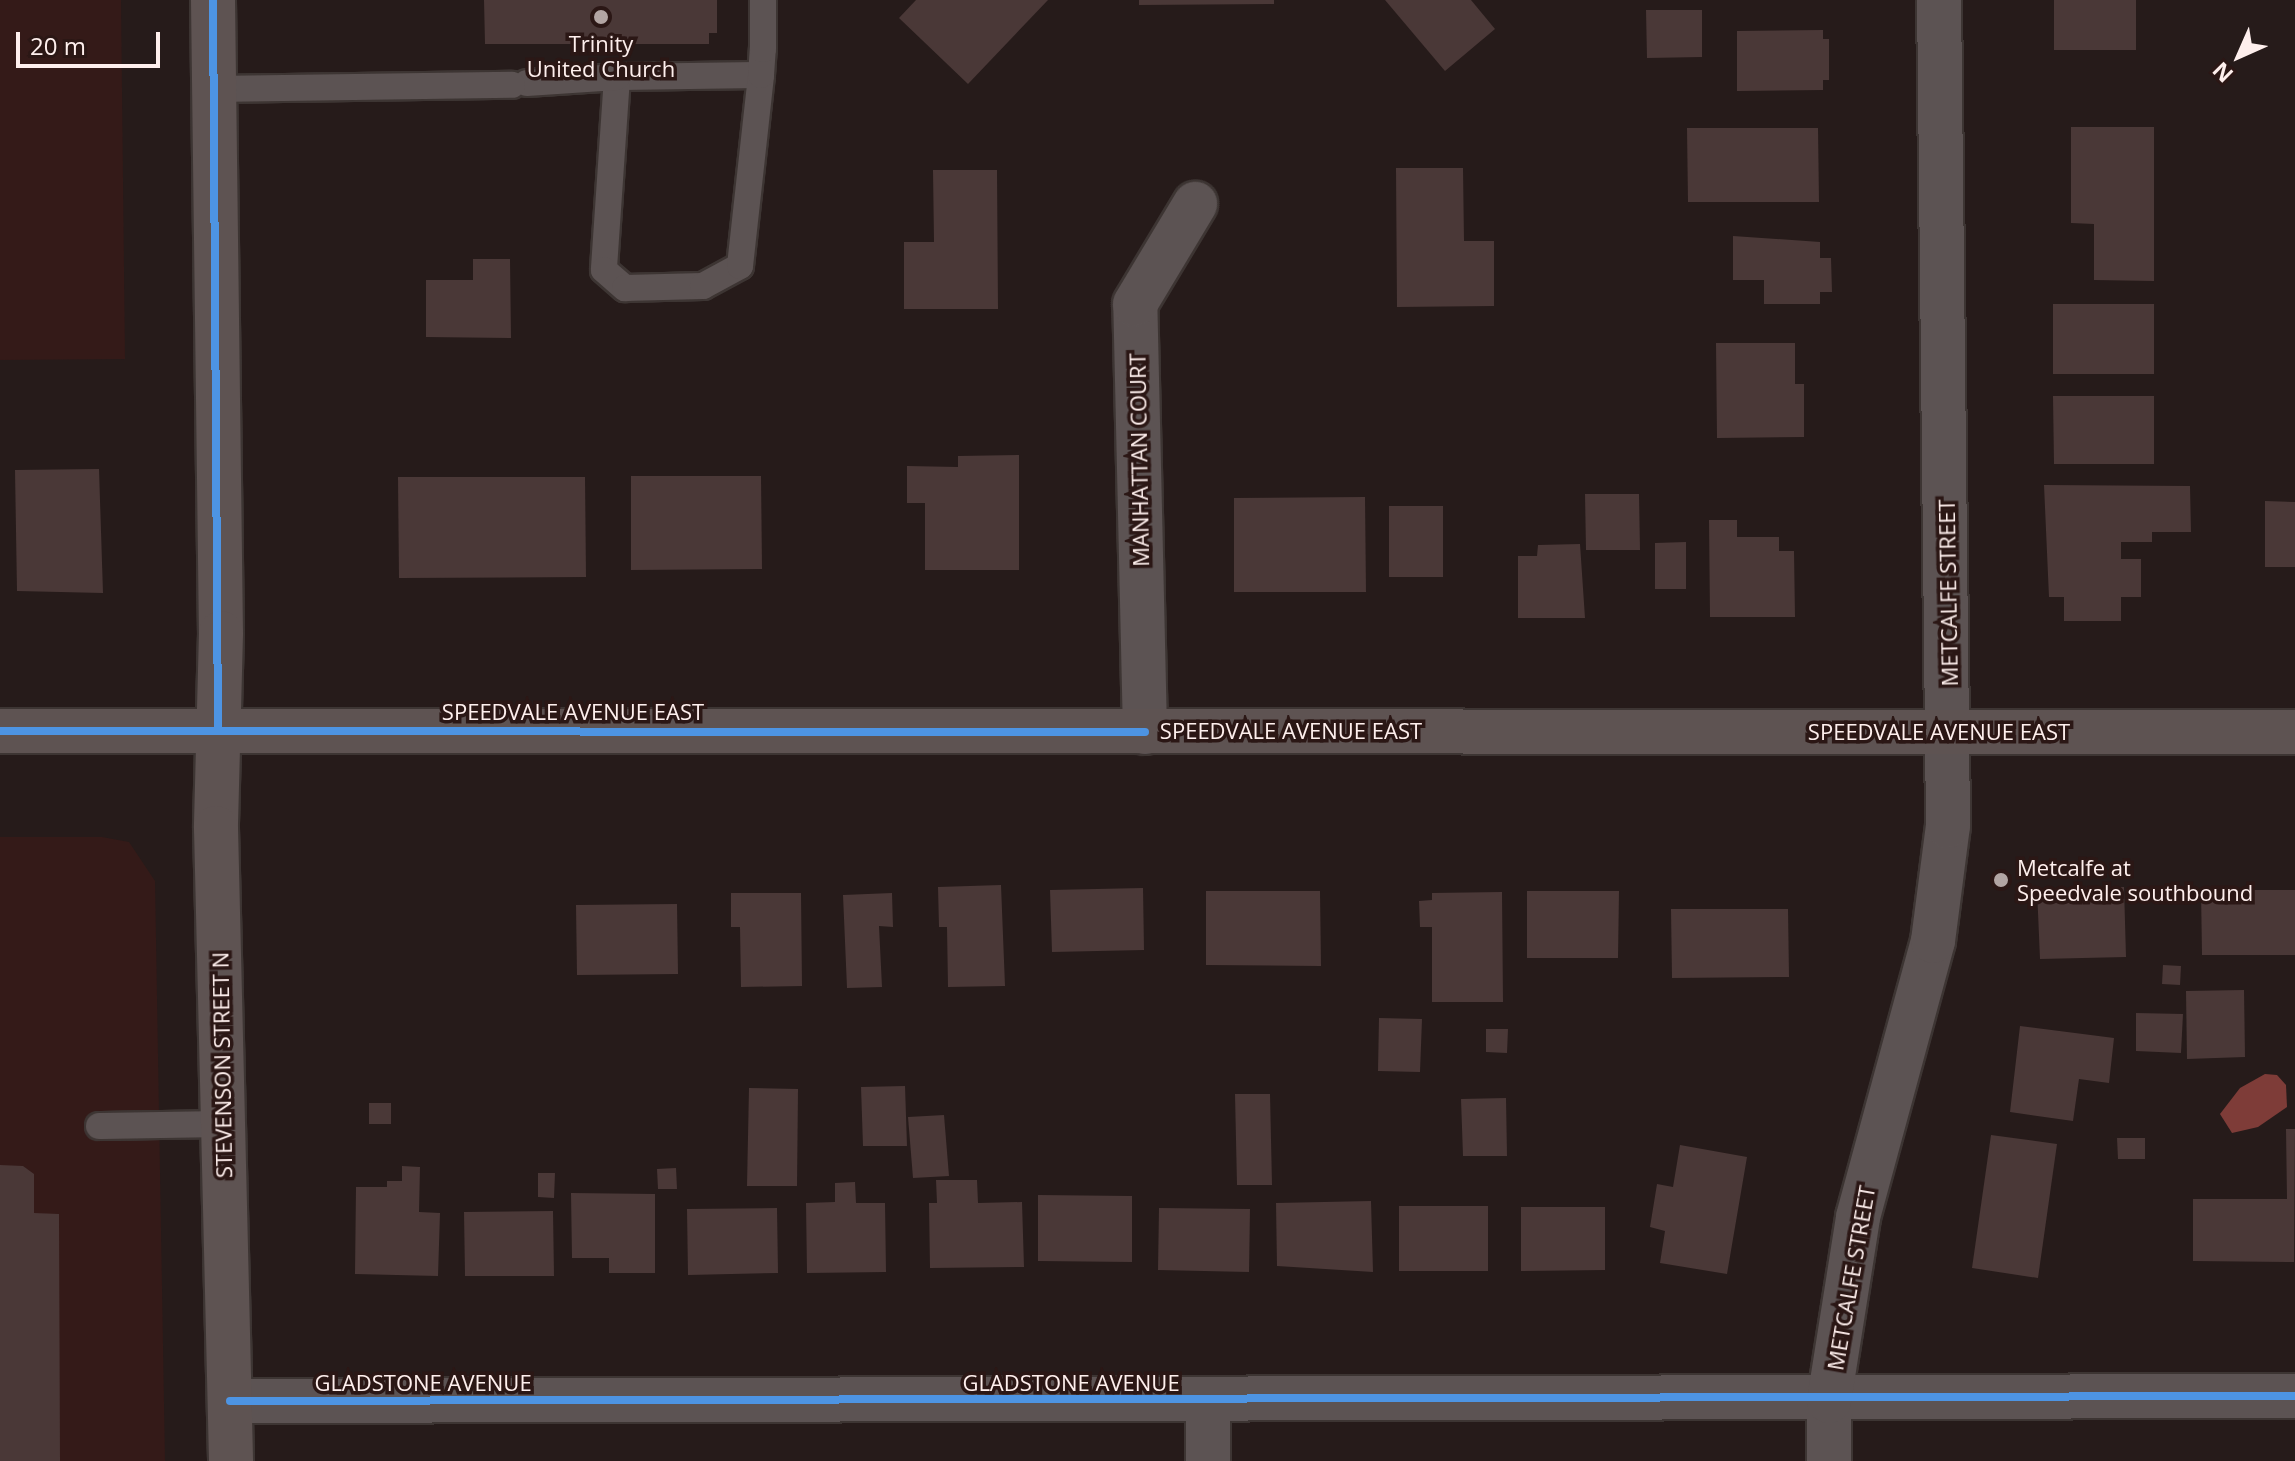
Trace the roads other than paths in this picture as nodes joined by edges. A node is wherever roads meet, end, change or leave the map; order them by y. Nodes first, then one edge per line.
1 (213, 0) edge
2 (763, 0) edge
3 (1939, 0) edge
4 (761, 75) junction
5 (617, 77) junction
6 (214, 89) junction
7 (1195, 204) dead end
8 (218, 730) junction
9 (0, 731) edge
10 (1951, 731) junction
11 (1145, 732) junction
12 (2295, 732) edge
13 (224, 1124) junction
14 (99, 1126) dead end
15 (2295, 1396) edge
16 (230, 1401) junction
17 (1208, 1401) junction
18 (1829, 1401) junction
19 (231, 1461) edge
20 (1208, 1461) edge
21 (1829, 1461) edge

1 - 6 main road, STEVENSON STREET N
2 - 4 lane
3 - 10 street, METCALFE STREET
4 - 5 lane
4 - 5 lane
5 - 6 lane
6 - 8 main road, STEVENSON STREET N
7 - 11 street, MANHATTAN COURT
8 - 9 main road, SPEEDVALE AVENUE EAST
8 - 11 main road, SPEEDVALE AVENUE EAST
8 - 13 main road, STEVENSON STREET N
10 - 11 main road, SPEEDVALE AVENUE EAST
10 - 12 main road, SPEEDVALE AVENUE EAST
10 - 18 street, METCALFE STREET
13 - 14 lane
13 - 16 main road, STEVENSON STREET N
15 - 18 street, GLADSTONE AVENUE
16 - 17 street, GLADSTONE AVENUE
16 - 19 main road, STEVENSON STREET N
17 - 18 street, GLADSTONE AVENUE
17 - 20 street
18 - 21 street, METCALFE STREET

